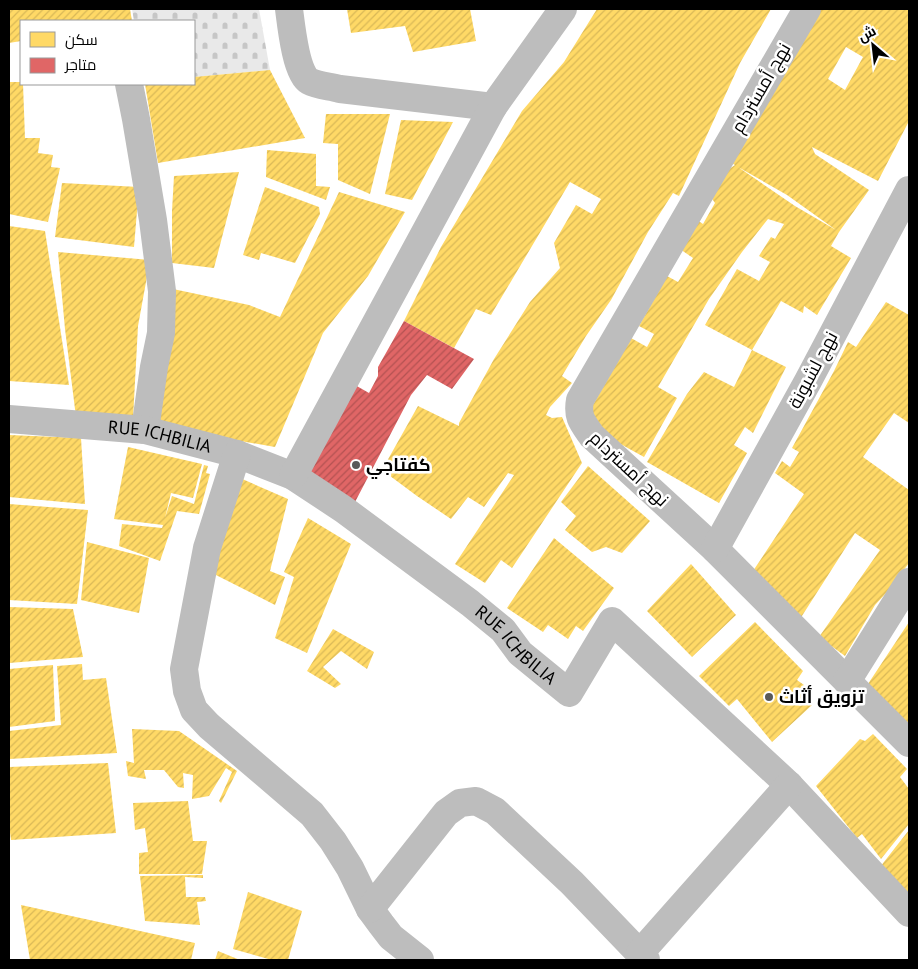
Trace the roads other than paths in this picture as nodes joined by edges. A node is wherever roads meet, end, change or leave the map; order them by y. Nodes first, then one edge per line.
1 (288, 9) edge
2 (563, 9) edge
3 (807, 9) edge
4 (129, 85) edge
5 (492, 107) junction
6 (909, 190) edge
7 (9, 419) edge
8 (145, 430) junction
9 (237, 454) junction
10 (293, 476) junction
11 (715, 549) junction
12 (909, 582) edge
13 (847, 681) junction
14 (909, 743) edge
15 (789, 785) junction
16 (370, 909) junction
17 (909, 913) edge
18 (643, 957) edge
19 (420, 960) edge

1 - 5 street
2 - 5 street
3 - 11 street, نهج أمستردام
4 - 8 street
5 - 10 street
6 - 11 street, نهج لشبونة
7 - 8 street, RUE ICHBILIA
8 - 9 street, RUE ICHBILIA
9 - 10 street, RUE ICHBILIA
9 - 16 street
10 - 15 street, RUE ICHBILIA
11 - 13 street, نهج أمستردام
12 - 13 street
13 - 14 street, نهج أمستردام
15 - 17 street, RUE ICHBILIA
15 - 18 street
16 - 18 street
16 - 19 street

